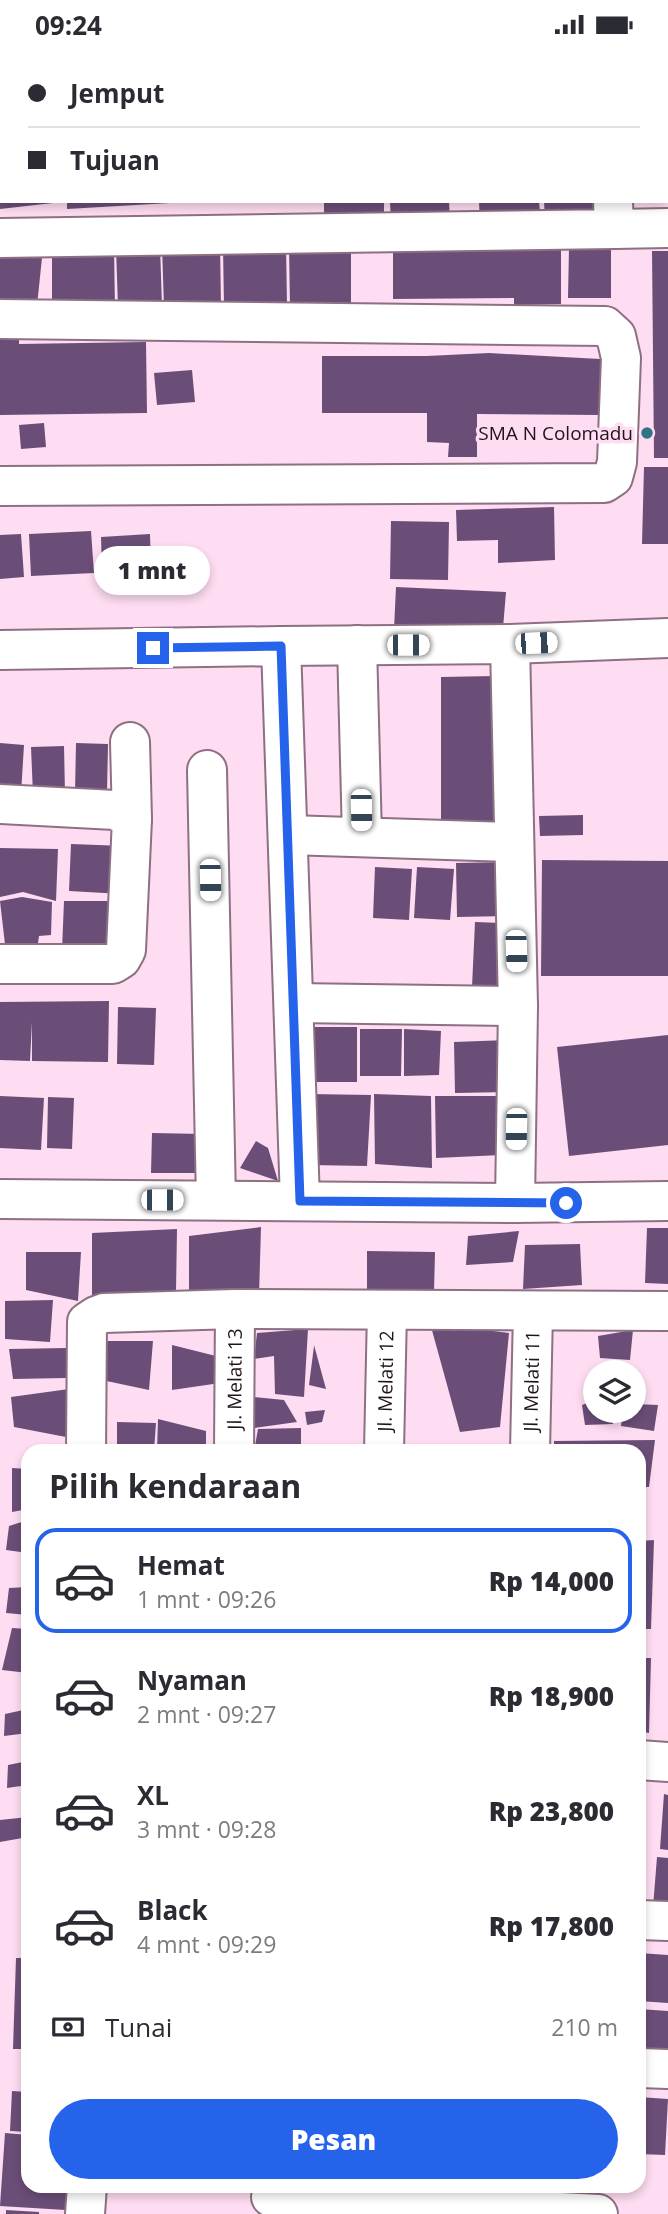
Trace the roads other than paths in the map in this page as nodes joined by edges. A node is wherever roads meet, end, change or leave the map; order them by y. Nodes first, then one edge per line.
1 (613, 215) edge
2 (466, 216) edge
3 (312, 217) edge
4 (668, 227) edge
5 (0, 238) edge
6 (0, 319) edge
7 (0, 486) edge
8 (668, 638) edge
9 (509, 644) junction
10 (357, 645) junction
11 (281, 646) junction
12 (0, 650) edge
13 (130, 742) dead end
14 (207, 770) dead end
15 (0, 804) edge
16 (132, 819) junction
17 (288, 835) junction
18 (362, 837) junction
19 (513, 842) junction
20 (0, 964) edge
21 (294, 1003) junction
22 (518, 1006) junction
23 (0, 1199) edge
24 (216, 1201) junction
25 (300, 1201) junction
26 (668, 1202) edge
27 (515, 1203) junction
28 (235, 1310) junction
29 (387, 1310) junction
30 (533, 1311) junction
31 (668, 1311) edge
32 (86, 1444) edge
33 (234, 1444) edge
34 (384, 1444) edge
35 (530, 1444) edge
36 (646, 1760) edge
37 (668, 1762) edge
38 (646, 1920) edge
39 (668, 1921) edge
40 (646, 2068) edge
41 (668, 2069) edge
42 (86, 2193) edge
43 (271, 2199) edge
44 (85, 2214) edge
45 (598, 2214) edge

1 - 2 street
1 - 4 street
2 - 3 street
3 - 5 street
6 - 7 street
8 - 9 street
9 - 10 street
9 - 19 street
10 - 11 street
10 - 18 street
11 - 12 street
11 - 17 street
13 - 16 street
14 - 24 street
15 - 16 street
16 - 20 street
17 - 18 street
17 - 21 street
18 - 19 street
19 - 22 street
21 - 22 street
21 - 25 street
22 - 27 street
23 - 24 street
24 - 25 street
25 - 27 street
26 - 27 street
28 - 29 street
28 - 32 street
28 - 33 street, Jl. Melati 13
29 - 30 street
29 - 34 street, Jl. Melati 12
30 - 31 street
30 - 35 street, Jl. Melati 11
36 - 37 street
38 - 39 street
40 - 41 street
42 - 44 street
43 - 45 street

